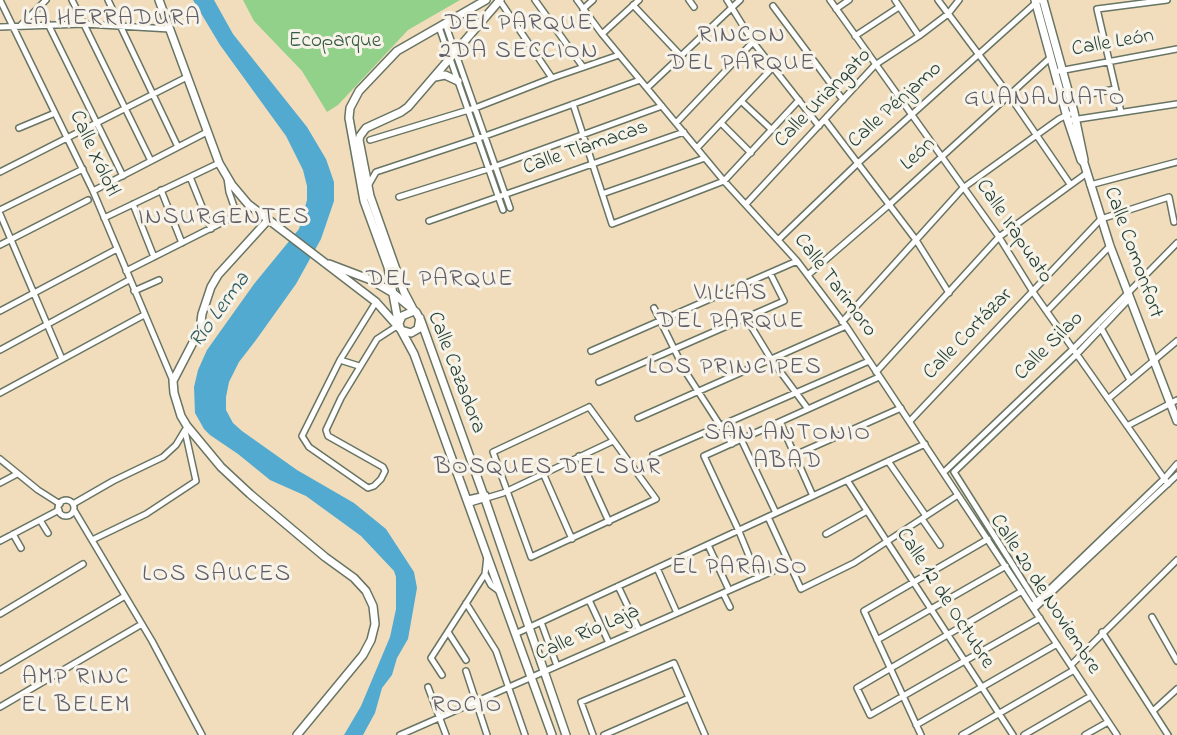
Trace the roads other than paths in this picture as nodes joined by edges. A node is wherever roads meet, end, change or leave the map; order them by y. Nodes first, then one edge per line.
1 (0, 0) edge
2 (46, 0) edge
3 (72, 0) edge
4 (108, 0) edge
5 (159, 0) edge
6 (486, 0) edge
7 (500, 0) edge
8 (535, 0) edge
9 (577, 0) edge
10 (593, 0) edge
11 (639, 0) edge
12 (688, 0) edge
13 (726, 0) edge
14 (740, 0) edge
15 (830, 0) edge
16 (849, 0) edge
17 (895, 0) edge
18 (938, 0) edge
19 (958, 0) edge
20 (1167, 0) edge
21 (1038, 1) edge
22 (633, 5) junction
23 (773, 6) dead end
24 (694, 7) dead end
25 (732, 7) junction
26 (899, 7) junction
27 (584, 9) junction
28 (836, 9) junction
29 (948, 14) junction
30 (48, 24) junction
31 (84, 24) junction
32 (21, 25) junction
33 (120, 25) junction
34 (442, 25) junction
35 (13, 26) junction
36 (0, 27) edge
37 (170, 29) junction
38 (602, 34) junction
39 (855, 36) junction
40 (919, 36) junction
41 (753, 42) junction
42 (1177, 49) edge
43 (619, 55) junction
44 (978, 55) junction
45 (453, 56) junction
46 (681, 56) junction
47 (1051, 57) junction
48 (1108, 61) junction
49 (875, 65) junction
50 (583, 67) junction
51 (773, 68) junction
52 (1058, 71) junction
53 (187, 77) junction
54 (435, 77) junction
55 (552, 78) junction
56 (640, 80) junction
57 (458, 81) junction
58 (647, 88) junction
59 (1115, 89) junction
60 (153, 94) junction
61 (1090, 94) dead end
62 (1009, 95) junction
63 (799, 100) junction
64 (843, 100) junction
65 (741, 102) junction
66 (573, 104) junction
67 (1177, 104) edge
68 (662, 106) junction
69 (125, 108) junction
70 (475, 108) junction
71 (468, 110) junction
72 (1121, 112) junction
73 (55, 113) junction
74 (911, 115) junction
75 (1071, 117) junction
76 (825, 120) junction
77 (97, 123) junction
78 (676, 123) junction
79 (721, 123) junction
80 (819, 126) junction
81 (19, 128) dead end
82 (771, 130) junction
83 (207, 132) junction
84 (684, 132) junction
85 (583, 134) junction
86 (1036, 135) junction
87 (485, 136) junction
88 (67, 138) junction
89 (478, 138) junction
90 (370, 140) dead end
91 (356, 141) junction
92 (178, 147) junction
93 (697, 148) junction
94 (751, 153) junction
95 (941, 157) junction
96 (705, 158) junction
97 (151, 161) junction
98 (1177, 162) edge
99 (219, 163) junction
100 (858, 163) junction
101 (592, 164) junction
102 (495, 166) junction
103 (83, 169) junction
104 (488, 169) junction
105 (0, 172) edge
106 (1087, 173) junction
107 (123, 176) junction
108 (190, 177) junction
109 (227, 177) junction
110 (724, 182) junction
111 (1070, 184) junction
112 (1090, 185) junction
113 (368, 186) junction
114 (963, 188) junction
115 (161, 190) junction
116 (93, 191) junction
117 (362, 194) junction
118 (602, 194) junction
119 (506, 195) junction
120 (498, 197) junction
121 (399, 198) dead end
122 (88, 200) dead end
123 (133, 204) junction
124 (746, 204) junction
125 (890, 204) junction
126 (510, 208) dead end
127 (502, 210) dead end
128 (0, 212) edge
129 (104, 218) junction
130 (1101, 219) junction
131 (268, 220) junction
132 (429, 221) dead end
133 (1174, 222) dead end
134 (211, 229) junction
135 (999, 237) junction
136 (11, 239) junction
137 (778, 240) junction
138 (916, 240) junction
139 (182, 243) junction
140 (1177, 243) edge
141 (0, 245) edge
142 (1110, 246) junction
143 (117, 249) junction
144 (154, 257) junction
145 (323, 261) junction
146 (796, 261) junction
147 (388, 267) junction
148 (126, 271) junction
149 (770, 273) junction
150 (808, 275) junction
151 (129, 280) junction
152 (159, 280) dead end
153 (371, 280) junction
154 (134, 291) junction
155 (1033, 292) junction
156 (34, 293) junction
157 (393, 293) junction
158 (949, 293) junction
159 (1129, 295) junction
160 (376, 302) junction
161 (654, 308) dead end
162 (0, 311) edge
163 (414, 311) junction
164 (1047, 311) junction
165 (144, 315) junction
166 (420, 318) junction
167 (746, 318) junction
168 (660, 321) junction
169 (47, 324) junction
170 (844, 324) junction
171 (399, 327) junction
172 (1101, 328) junction
173 (1177, 341) edge
174 (0, 350) edge
175 (674, 350) junction
176 (591, 351) dead end
177 (1075, 352) junction
178 (62, 359) junction
179 (340, 360) junction
180 (771, 360) junction
181 (1154, 360) junction
182 (869, 361) junction
183 (359, 366) junction
184 (878, 374) junction
185 (1130, 380) junction
186 (173, 381) junction
187 (599, 382) dead end
188 (697, 392) junction
189 (0, 393) edge
190 (795, 393) junction
191 (1108, 399) junction
192 (1174, 402) edge
193 (901, 408) junction
194 (808, 409) junction
195 (638, 418) dead end
196 (909, 421) junction
197 (1177, 421) edge
198 (780, 422) junction
199 (719, 426) junction
200 (1127, 426) junction
201 (186, 428) junction
202 (741, 440) junction
203 (614, 441) junction
204 (732, 444) junction
205 (925, 444) junction
206 (653, 455) dead end
207 (795, 455) junction
208 (579, 456) junction
209 (0, 459) edge
210 (888, 461) junction
211 (1177, 464) edge
212 (944, 472) junction
213 (954, 472) junction
214 (543, 473) junction
215 (17, 474) junction
216 (1177, 475) edge
217 (847, 480) junction
218 (1166, 482) junction
219 (0, 483) edge
220 (507, 490) junction
221 (958, 495) junction
222 (813, 496) junction
223 (484, 497) junction
224 (469, 501) junction
225 (59, 507) junction
226 (73, 507) junction
227 (867, 511) junction
228 (776, 513) junction
229 (768, 517) junction
230 (924, 518) junction
231 (40, 520) junction
232 (609, 522) junction
233 (738, 529) junction
234 (13, 534) junction
235 (48, 534) dead end
236 (826, 534) dead end
237 (572, 539) junction
238 (988, 539) junction
239 (92, 540) junction
240 (0, 541) edge
241 (887, 542) junction
242 (708, 544) junction
243 (940, 545) dead end
244 (21, 548) dead end
245 (487, 554) junction
246 (1177, 560) edge
247 (83, 564) dead end
248 (789, 564) junction
249 (1008, 564) junction
250 (657, 568) junction
251 (485, 574) junction
252 (758, 578) junction
253 (913, 582) junction
254 (618, 586) junction
255 (726, 591) junction
256 (1022, 591) junction
257 (501, 592) junction
258 (125, 596) junction
259 (589, 600) junction
260 (466, 603) junction
261 (1035, 606) junction
262 (730, 607) dead end
263 (930, 609) junction
264 (677, 613) junction
265 (0, 614) edge
266 (1152, 617) dead end
267 (1040, 618) junction
268 (541, 622) junction
269 (142, 624) junction
270 (528, 628) junction
271 (639, 630) junction
272 (448, 632) junction
273 (1102, 632) junction
274 (515, 634) junction
275 (947, 635) junction
276 (877, 640) junction
277 (609, 643) junction
278 (1057, 644) junction
279 (466, 660) dead end
280 (964, 661) junction
281 (1177, 661) edge
282 (557, 666) junction
283 (890, 668) junction
284 (1072, 668) junction
285 (0, 670) edge
286 (466, 671) dead end
287 (543, 672) junction
288 (442, 675) dead end
289 (531, 678) junction
290 (429, 687) dead end
291 (509, 687) junction
292 (981, 687) junction
293 (1177, 689) edge
294 (903, 696) junction
295 (1091, 696) junction
296 (689, 698) junction
297 (476, 702) junction
298 (0, 707) edge
299 (1153, 711) junction
300 (999, 714) junction
301 (440, 718) junction
302 (1108, 722) junction
303 (916, 725) junction
304 (202, 735) edge
305 (297, 735) edge
306 (400, 735) edge
307 (446, 735) edge
308 (487, 735) edge
309 (525, 735) edge
310 (552, 735) edge
311 (566, 735) edge
312 (592, 735) edge
313 (604, 735) edge
314 (705, 735) edge
315 (921, 735) edge
316 (962, 735) edge
317 (1013, 735) edge
318 (1024, 735) edge
319 (1085, 735) edge
320 (1117, 735) edge
321 (1168, 735) edge

1 - 35 street, Calle Xólotl
2 - 32 street
3 - 31 street
4 - 33 street
5 - 37 street
6 - 34 street
7 - 45 street
7 - 55 street
8 - 50 street
9 - 27 street, Calle Tarimoro
10 - 27 street
11 - 22 street
12 - 24 street
13 - 25 street
14 - 25 street
15 - 28 street, Calle Irapuato
16 - 28 street
17 - 26 street
18 - 29 street
19 - 29 street, Calle Uriangato
20 - 48 street
21 - 44 street, Calle Pénjamo
21 - 47 street, Calle Comonfort
21 - 52 street, Calle Comonfort
22 - 38 street
22 - 46 street
23 - 64 street
25 - 41 street
25 - 46 street
26 - 39 street
26 - 40 street
27 - 38 street, Calle Tarimoro
28 - 39 street, Calle Irapuato
29 - 40 street, Calle Uriangato
29 - 44 street
30 - 31 street
30 - 32 street
30 - 77 street
31 - 33 street
31 - 69 street
32 - 35 street
33 - 37 street
33 - 60 street
34 - 45 street
34 - 91 street
35 - 36 street
35 - 73 street, Calle Xólotl
37 - 53 street
38 - 43 street, Calle Tarimoro
39 - 49 street, Calle Irapuato
40 - 49 street, Calle Uriangato
41 - 51 street
41 - 78 street
42 - 48 street, Calle León
43 - 50 street
43 - 56 street, Calle Tarimoro
44 - 62 street
44 - 74 street, Calle Pénjamo
45 - 54 street
45 - 57 street
45 - 70 street
46 - 58 street
47 - 52 street, Calle Comonfort
47 - 62 street, León
48 - 52 street, Calle León
48 - 59 street
49 - 64 street, Calle Uriangato
49 - 74 street, Calle Irapuato
50 - 55 street
51 - 63 street
51 - 65 street
52 - 75 street, Calle Comonfort
53 - 60 street
53 - 83 street
54 - 57 street
54 - 91 street
55 - 70 street
56 - 58 street, Calle Tarimoro
56 - 66 street
57 - 71 street
58 - 68 street, Calle Tarimoro
59 - 61 street
59 - 72 street
60 - 69 street
60 - 92 street
62 - 86 street
62 - 95 street, León
63 - 80 street
63 - 82 street
64 - 76 street, Calle Uriangato
65 - 79 street
65 - 82 street
66 - 85 street
66 - 87 street
67 - 72 street
68 - 78 street, Calle Tarimoro
68 - 85 street
69 - 77 street
69 - 97 street
70 - 71 street
70 - 87 street
71 - 89 street
71 - 90 street
72 - 75 street
73 - 81 street
73 - 88 street, Calle Xólotl
74 - 95 street, Calle Irapuato
74 - 100 street, Calle Pénjamo
75 - 86 street
75 - 106 street, Calle Comonfort
76 - 80 street, Calle Uriangato
76 - 100 street
77 - 88 street
77 - 107 street
78 - 84 street, Calle Tarimoro
79 - 93 street
79 - 94 street
80 - 124 street, Calle Uriangato
82 - 94 street
83 - 92 street
83 - 99 street
84 - 93 street, Calle Tarimoro
84 - 101 street, Calle Tlamacas
85 - 101 street
85 - 102 street
86 - 111 street
86 - 114 street
87 - 89 street
87 - 102 street
88 - 103 street, Calle Xólotl
88 - 105 street
89 - 104 street
89 - 113 street
91 - 113 street
91 - 117 street
92 - 97 street
93 - 96 street, Calle Tarimoro
94 - 110 street
95 - 114 street, Calle Irapuato
95 - 125 street, León
96 - 110 street, Calle Tarimoro
96 - 118 street
97 - 107 street
98 - 112 street
99 - 108 street
99 - 109 street
100 - 125 street
100 - 137 street, Calle Pénjamo
101 - 118 street
101 - 119 street, Calle Tlamacas
102 - 104 street
102 - 119 street
103 - 116 street, Calle Xólotl
103 - 128 street
104 - 120 street
104 - 121 street
106 - 111 street
106 - 112 street, Calle Comonfort
107 - 116 street
108 - 115 street
108 - 134 street
109 - 131 street
109 - 134 street
110 - 118 street
110 - 124 street, Calle Tarimoro
111 - 135 street
112 - 130 street, Calle Comonfort
113 - 117 street
113 - 163 street
114 - 135 street, Calle Irapuato
114 - 138 street
115 - 123 street
115 - 139 street
116 - 129 street, Calle Xólotl
117 - 147 street
119 - 120 street, Calle Tlamacas
119 - 126 street
120 - 127 street
120 - 132 street, Calle Tlamacas
122 - 136 street
123 - 129 street
123 - 144 street
124 - 137 street, Calle Tarimoro
125 - 138 street
125 - 150 street, León
128 - 136 street
129 - 143 street, Calle Xólotl
130 - 133 street
130 - 142 street, Calle Comonfort
130 - 155 street, Calle Cortázar
131 - 145 street
131 - 186 street
134 - 139 street
135 - 155 street, Calle Irapuato
135 - 158 street
136 - 141 street
136 - 156 street
137 - 146 street, Calle Tarimoro
138 - 158 street
138 - 170 street
139 - 144 street
140 - 159 street, Calle Silao
142 - 159 street, Calle Comonfort
142 - 164 street
143 - 148 street, Calle Xólotl
143 - 156 street
144 - 148 street
145 - 153 street, Calle Cazadora
145 - 160 street, Calle Cazadora
146 - 149 street
146 - 150 street, Calle Tarimoro
147 - 153 street
147 - 157 street
148 - 151 street, Calle Xólotl
149 - 167 street
149 - 168 street
150 - 170 street, Calle Tarimoro
151 - 154 street, Calle Xólotl
151 - 169 street
152 - 154 street
153 - 157 street, Calle Cazadora
154 - 165 street, Calle Xólotl
155 - 164 street, Calle Irapuato
155 - 196 street, Calle Cortázar
156 - 162 street
156 - 169 street
157 - 163 street, Calle Cazadora
157 - 171 street
158 - 184 street
159 - 172 street, Calle Silao
159 - 177 street, Calle Silao
159 - 181 street, Calle Comonfort
160 - 171 street, Calle Cazadora
160 - 179 street
161 - 168 street
163 - 166 street, Calle Cazadora
163 - 171 street
164 - 177 street, Calle Irapuato
165 - 178 street
165 - 186 street, Calle Xólotl
166 - 171 street
166 - 223 street, Calle Cazadora
167 - 175 street
167 - 180 street
168 - 175 street
168 - 176 street
169 - 174 street
169 - 178 street
170 - 180 street
170 - 182 street, Calle Tarimoro
171 - 183 street
171 - 224 street, Calle Cazadora
172 - 177 street, Calle Silao
172 - 185 street
173 - 181 street
175 - 187 street
175 - 188 street
177 - 191 street, Calle Irapuato
177 - 212 street, Calle Silao
177 - 213 street, Calle Silao
178 - 189 street
179 - 183 street
179 - 183 street
180 - 188 street
180 - 190 street
181 - 185 street
181 - 192 street, Calle Comonfort
182 - 184 street, Calle Tarimoro
182 - 190 street
184 - 193 street, Calle Tarimoro
184 - 194 street
185 - 191 street
186 - 201 street, Calle Xólotl
188 - 195 street
188 - 199 street
190 - 194 street
190 - 199 street
191 - 200 street, Calle Irapuato
192 - 197 street, Calle Comonfort
192 - 200 street
193 - 196 street, Calle Tarimoro
193 - 207 street
194 - 198 street
196 - 205 street, Calle Tarimoro
198 - 202 street
198 - 207 street
199 - 204 street
199 - 206 street
200 - 218 street, Calle Irapuato
201 - 226 street
201 - 239 street
201 - 305 street, Calle Xólotl
202 - 204 street
202 - 228 street
203 - 208 street
203 - 220 street
203 - 232 street
204 - 233 street
205 - 210 street
205 - 212 street, Calle Tarimoro
207 - 222 street
208 - 214 street
208 - 232 street
209 - 215 street
210 - 217 street
210 - 230 street
211 - 218 street
212 - 213 street
212 - 221 street, Calle 20 de Noviembre
213 - 249 street
214 - 220 street
214 - 237 street
215 - 219 street
215 - 225 street
216 - 218 street
217 - 222 street
217 - 227 street, Calle 12 de Octubre
218 - 261 street
220 - 223 street
220 - 237 street
221 - 230 street
221 - 238 street, Calle 20 de Noviembre
222 - 228 street
223 - 224 street
223 - 270 street, Calle Cazadora
224 - 245 street, Calle Cazadora
225 - 226 street
225 - 226 street
225 - 231 street
226 - 239 street
227 - 236 street
227 - 241 street, Calle 12 de Octubre
228 - 229 street
229 - 233 street
229 - 248 street
230 - 241 street
230 - 243 street
231 - 234 street
231 - 235 street
232 - 237 street
233 - 242 street
233 - 252 street
234 - 240 street
234 - 244 street
238 - 249 street, Calle 20 de Noviembre
238 - 253 street
239 - 258 street
241 - 248 street
241 - 253 street, Calle 12 de Octubre
242 - 250 street
242 - 255 street
245 - 251 street
245 - 257 street, Calle Cazadora
246 - 273 street
247 - 265 street
248 - 252 street, Calle Río Laja
249 - 256 street, Calle 20 de Noviembre
249 - 261 street
249 - 263 street
250 - 254 street
250 - 264 street
251 - 257 street
251 - 260 street
252 - 255 street, Calle Río Laja
253 - 263 street, Calle 12 de Octubre
253 - 276 street
254 - 259 street
254 - 271 street
255 - 262 street
255 - 264 street, Calle Río Laja
256 - 261 street, Calle 20 de Noviembre
256 - 275 street
257 - 274 street, Calle Cazadora
258 - 269 street
258 - 285 street
259 - 268 street
259 - 277 street
260 - 272 street
260 - 291 street
261 - 267 street, Calle 20 de Noviembre
263 - 275 street, Calle 12 de Octubre
263 - 276 street
264 - 271 street, Calle Río Laja
266 - 281 street
267 - 278 street, Calle 20 de Noviembre
267 - 280 street
268 - 270 street
268 - 282 street
269 - 298 street
269 - 304 street
270 - 274 street
270 - 287 street, Calle Cazadora
271 - 277 street, Calle Río Laja
272 - 279 street
272 - 288 street
273 - 284 street
273 - 299 street
274 - 289 street, Calle Cazadora
275 - 280 street, Calle 12 de Octubre
275 - 283 street
276 - 283 street
277 - 282 street, Calle Río Laja
278 - 284 street, Calle 20 de Noviembre
278 - 292 street
280 - 292 street, Calle 12 de Octubre
280 - 294 street
282 - 287 street, Calle Río Laja
283 - 294 street
283 - 294 street
284 - 295 street, Calle 20 de Noviembre
284 - 300 street
286 - 297 street
287 - 289 street, Calle Río Laja
287 - 311 street, Calle Cazadora
289 - 291 street, Calle Río Laja
289 - 310 street, Calle Cazadora
290 - 301 street
291 - 297 street, Calle Río Laja
291 - 309 street
292 - 300 street, Calle 12 de Octubre
292 - 303 street
293 - 299 street
294 - 303 street
295 - 302 street, Calle 20 de Noviembre
295 - 318 street
296 - 312 street
296 - 313 street
296 - 314 street
297 - 301 street, Calle Río Laja
297 - 308 street
299 - 321 street
300 - 316 street
300 - 317 street, Calle 12 de Octubre
301 - 306 street, Calle Río Laja
301 - 307 street
302 - 319 street
302 - 320 street, Calle 20 de Noviembre
303 - 315 street

